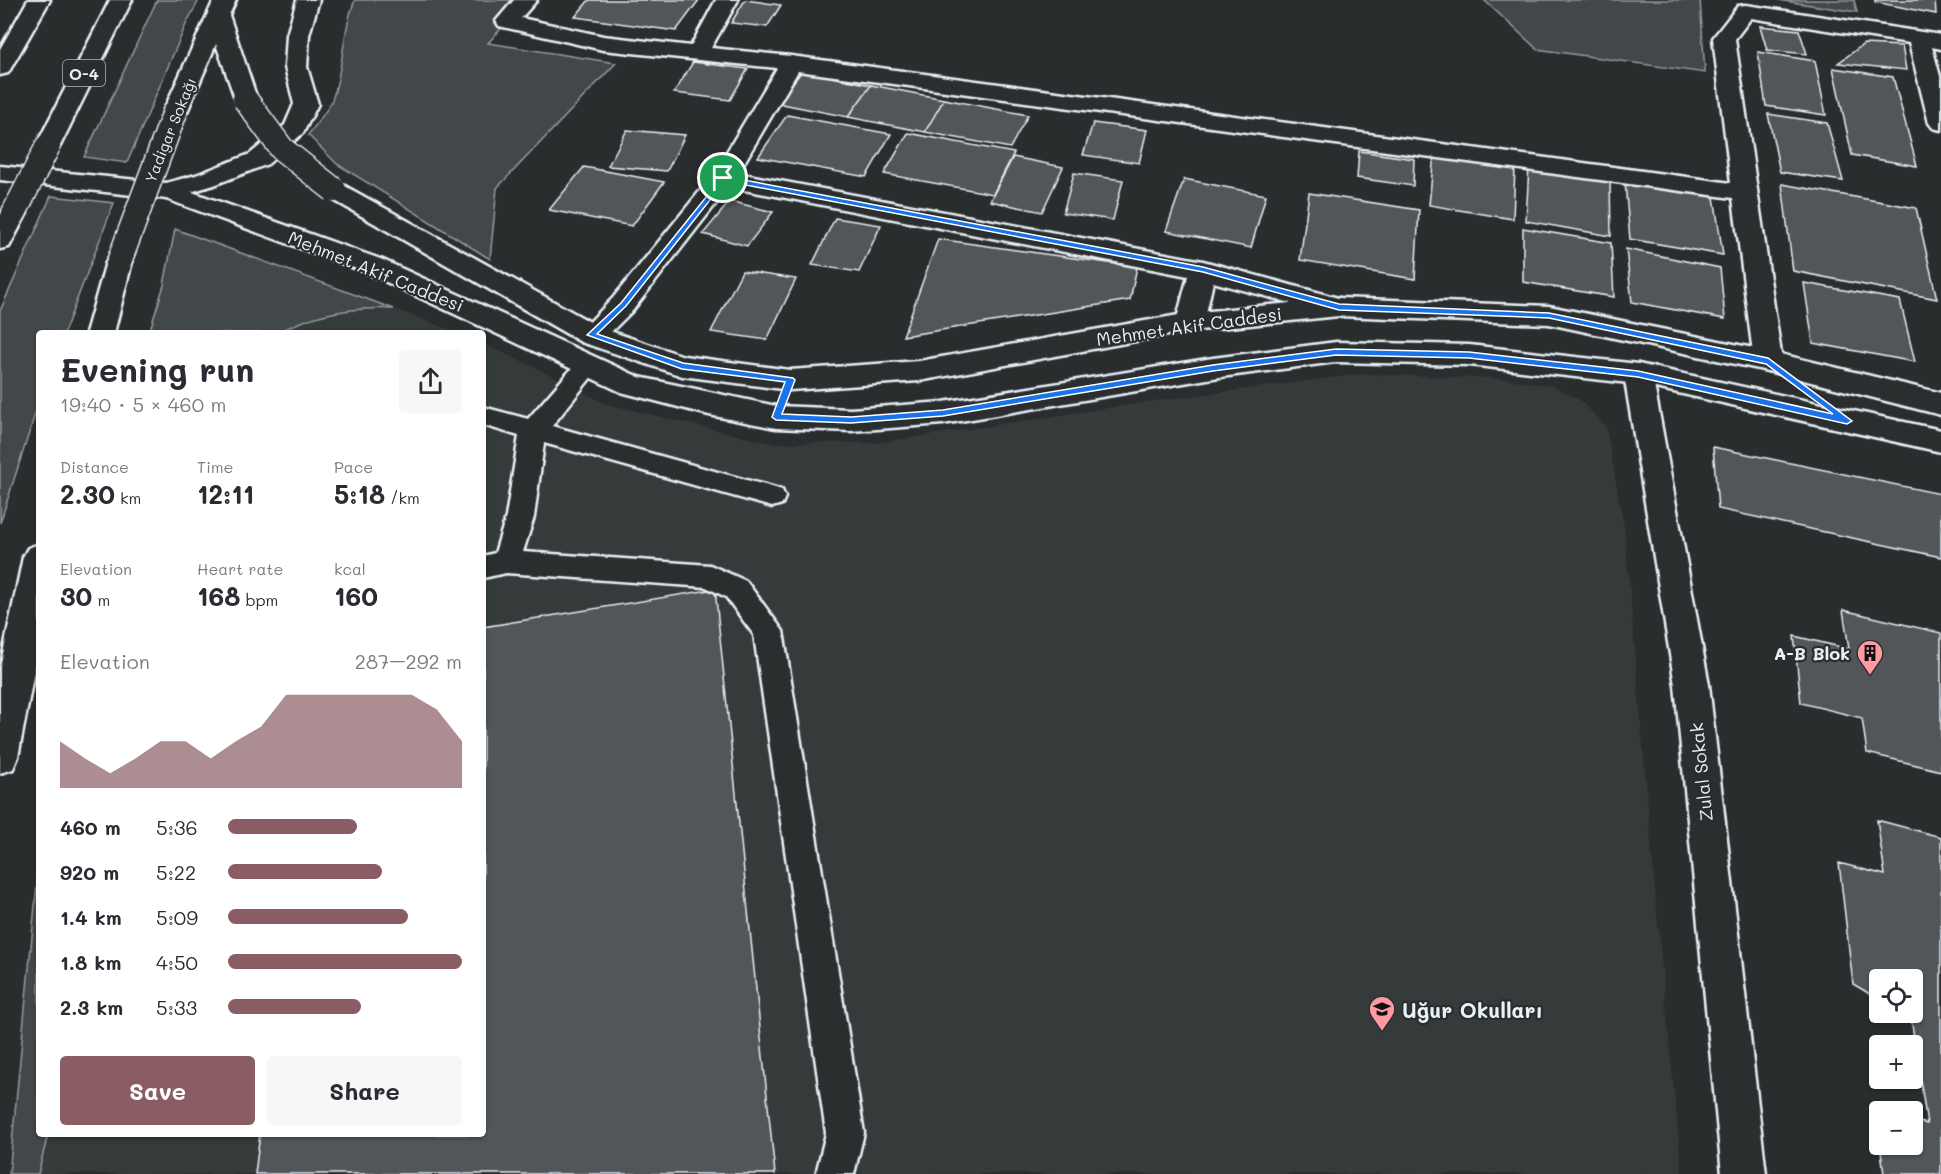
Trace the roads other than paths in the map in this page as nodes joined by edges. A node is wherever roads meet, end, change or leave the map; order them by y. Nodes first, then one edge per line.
1 (39, 0) edge
2 (121, 0) edge
3 (308, 0) edge
4 (526, 0) edge
5 (727, 0) edge
6 (221, 8) edge
7 (1930, 41) edge
8 (698, 52) junction
9 (791, 63) junction
10 (0, 68) edge
11 (1941, 123) edge
12 (0, 173) edge
13 (723, 178) junction
14 (168, 191) junction
15 (1745, 192) junction
16 (0, 242) edge
17 (1203, 270) junction
18 (1339, 307) junction
19 (1190, 322) junction
20 (101, 330) edge
21 (591, 335) junction
22 (1768, 361) junction
23 (590, 365) junction
24 (1638, 374) junction
25 (790, 380) junction
26 (1941, 404) edge
27 (486, 417) edge
28 (776, 417) junction
29 (1847, 421) junction
30 (533, 430) junction
31 (1941, 441) edge
32 (772, 497) dead end
33 (495, 564) edge
34 (36, 572) edge
35 (0, 757) edge
36 (836, 1174) edge
37 (1744, 1174) edge

1 - 10 main road
2 - 16 main road, O-4, bridge
3 - 14 main road
4 - 8 main road
5 - 8 main road
6 - 20 main road, Yadigar Sokağı, bridge
6 - 21 main road, Mehmet Akif Caddesi, bridge
7 - 11 main road
7 - 15 main road
8 - 9 main road
9 - 13 main road
9 - 15 main road
12 - 14 main road, Mehmet Akif Caddesi
13 - 17 main road
13 - 21 main road
14 - 23 main road, Mehmet Akif Caddesi
15 - 22 main road
17 - 18 main road
17 - 19 main road
18 - 19 main road, Mehmet Akif Caddesi
18 - 22 main road, Mehmet Akif Caddesi
19 - 25 main road, Mehmet Akif Caddesi
21 - 25 main road, Mehmet Akif Caddesi
22 - 26 main road, Mehmet Akif Caddesi
22 - 29 main road
23 - 28 main road, Mehmet Akif Caddesi
23 - 30 lane
24 - 28 main road, Mehmet Akif Caddesi
24 - 29 main road, Mehmet Akif Caddesi
24 - 37 main road, Zulal Sokak
25 - 28 main road
27 - 30 lane
29 - 31 main road, Mehmet Akif Caddesi
30 - 32 lane
30 - 33 lane
33 - 36 lane
34 - 35 main road

